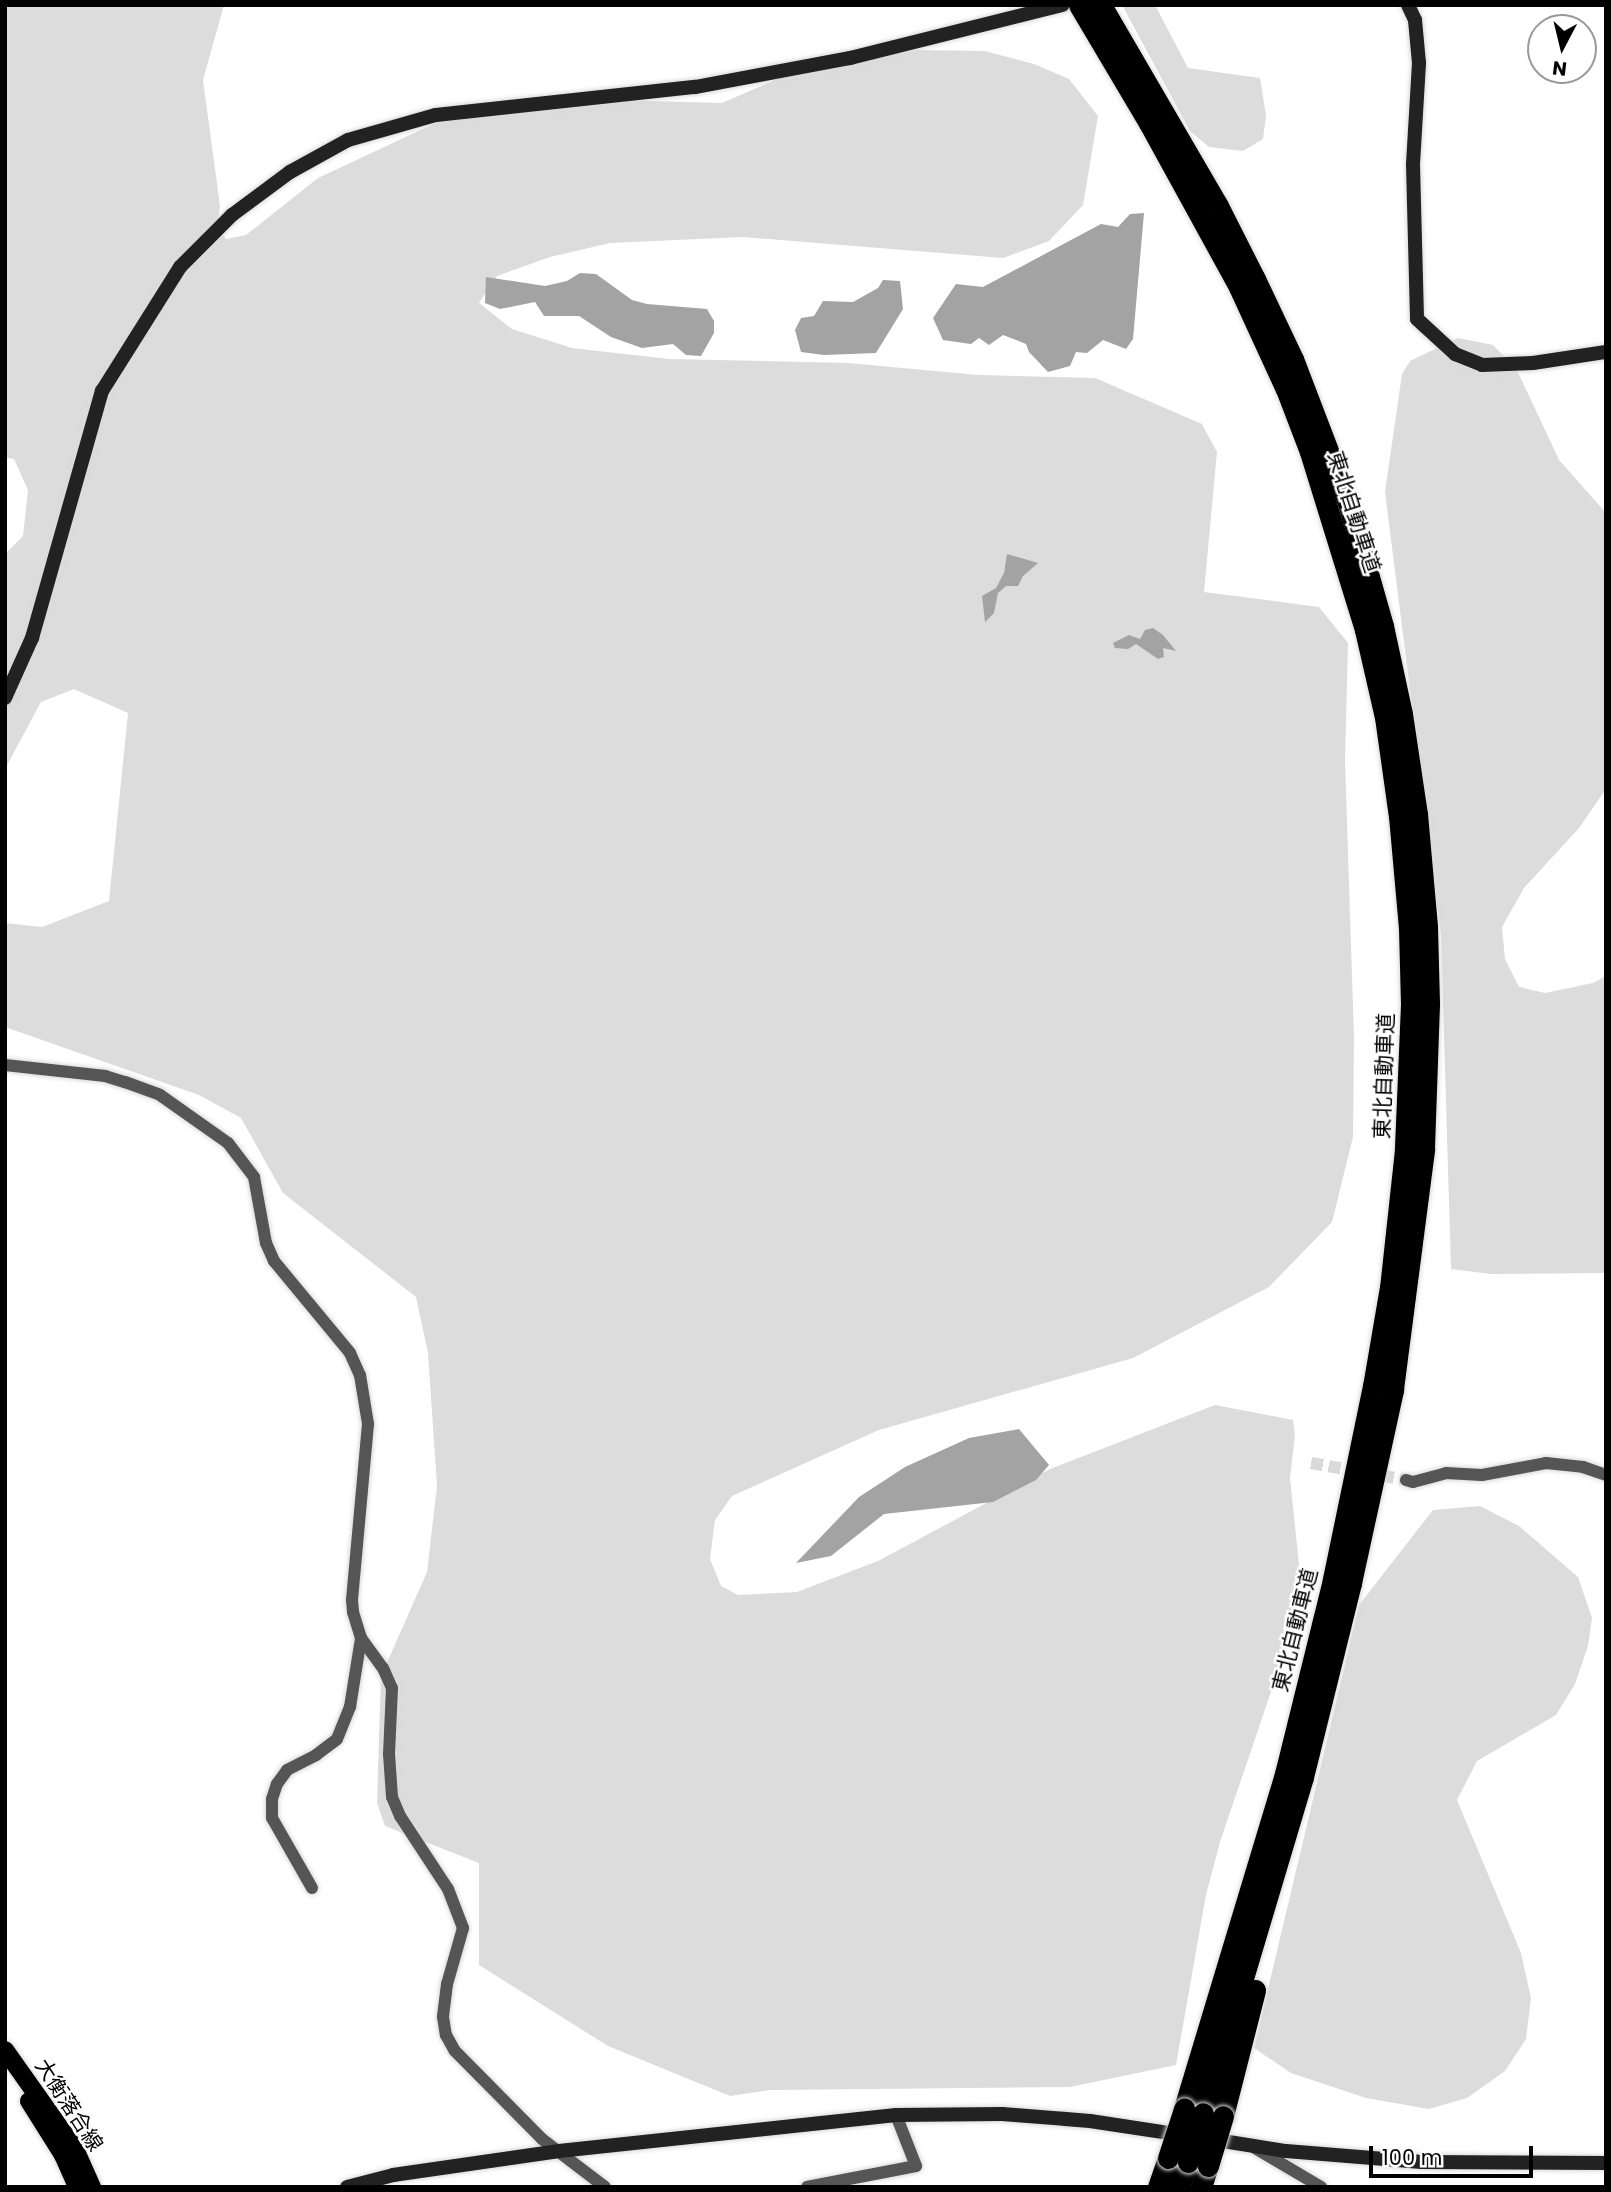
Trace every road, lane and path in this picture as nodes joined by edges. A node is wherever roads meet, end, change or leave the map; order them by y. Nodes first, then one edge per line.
1 (1062, 5) edge
2 (1408, 5) edge
3 (1095, 13) edge
4 (1606, 352) edge
5 (5, 698) edge
6 (5, 1065) edge
7 (1606, 1475) edge
8 (1406, 1480) tunnel mouth
9 (361, 1638) junction
10 (312, 1888) dead end
11 (5, 2049) edge
12 (5, 2070) edge
13 (1203, 2113) junction
14 (896, 2115) junction
15 (1252, 2146) junction
16 (559, 2151) junction
17 (1188, 2162) junction
18 (1606, 2163) edge
19 (76, 2187) edge
20 (92, 2187) edge
21 (347, 2187) edge
22 (606, 2187) edge
23 (807, 2187) edge
24 (1158, 2187) edge
25 (1179, 2187) edge
26 (1202, 2187) edge
27 (1321, 2187) edge

1 - 5 street
2 - 4 street
3 - 13 highway, 東北自動車道
3 - 13 highway, 東北自動車道
6 - 9 street
7 - 8 street
9 - 10 street
9 - 16 street
11 - 20 main road, 大衡落合線
12 - 19 main road, 大衡落合線
13 - 17 highway, 東北自動車道, bridge
14 - 15 street
14 - 16 street
14 - 23 street
15 - 18 street
15 - 27 street
16 - 21 street
16 - 22 street
17 - 24 highway, 東北自動車道
17 - 25 highway, 東北自動車道
17 - 26 highway

